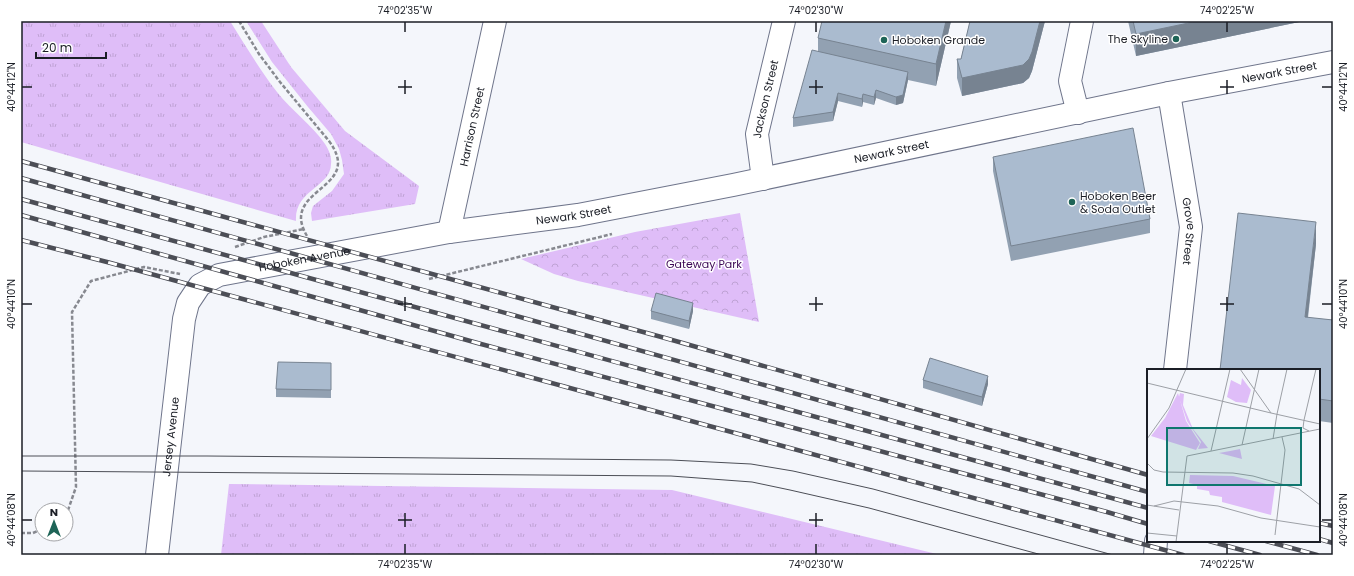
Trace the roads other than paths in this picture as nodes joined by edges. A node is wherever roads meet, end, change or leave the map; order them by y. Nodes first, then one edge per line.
1 (495, 21) edge
2 (784, 21) edge
3 (1082, 21) edge
4 (1333, 62) edge
5 (1169, 93) junction
6 (1078, 112) junction
7 (763, 179) junction
8 (449, 232) junction
9 (184, 319) joint
10 (1175, 369) edge
11 (1156, 542) edge
12 (157, 555) edge
13 (1155, 555) edge

1 - 8 main road, Harrison Street
2 - 7 main road, Jackson Street
3 - 6 main road
4 - 5 main road, Newark Street
5 - 6 main road, Newark Street
5 - 10 main road, Grove Street
6 - 7 main road, Newark Street
7 - 8 main road, Newark Street
8 - 9 main road, Hoboken Avenue
9 - 12 main road, Jersey Avenue
11 - 13 main road

